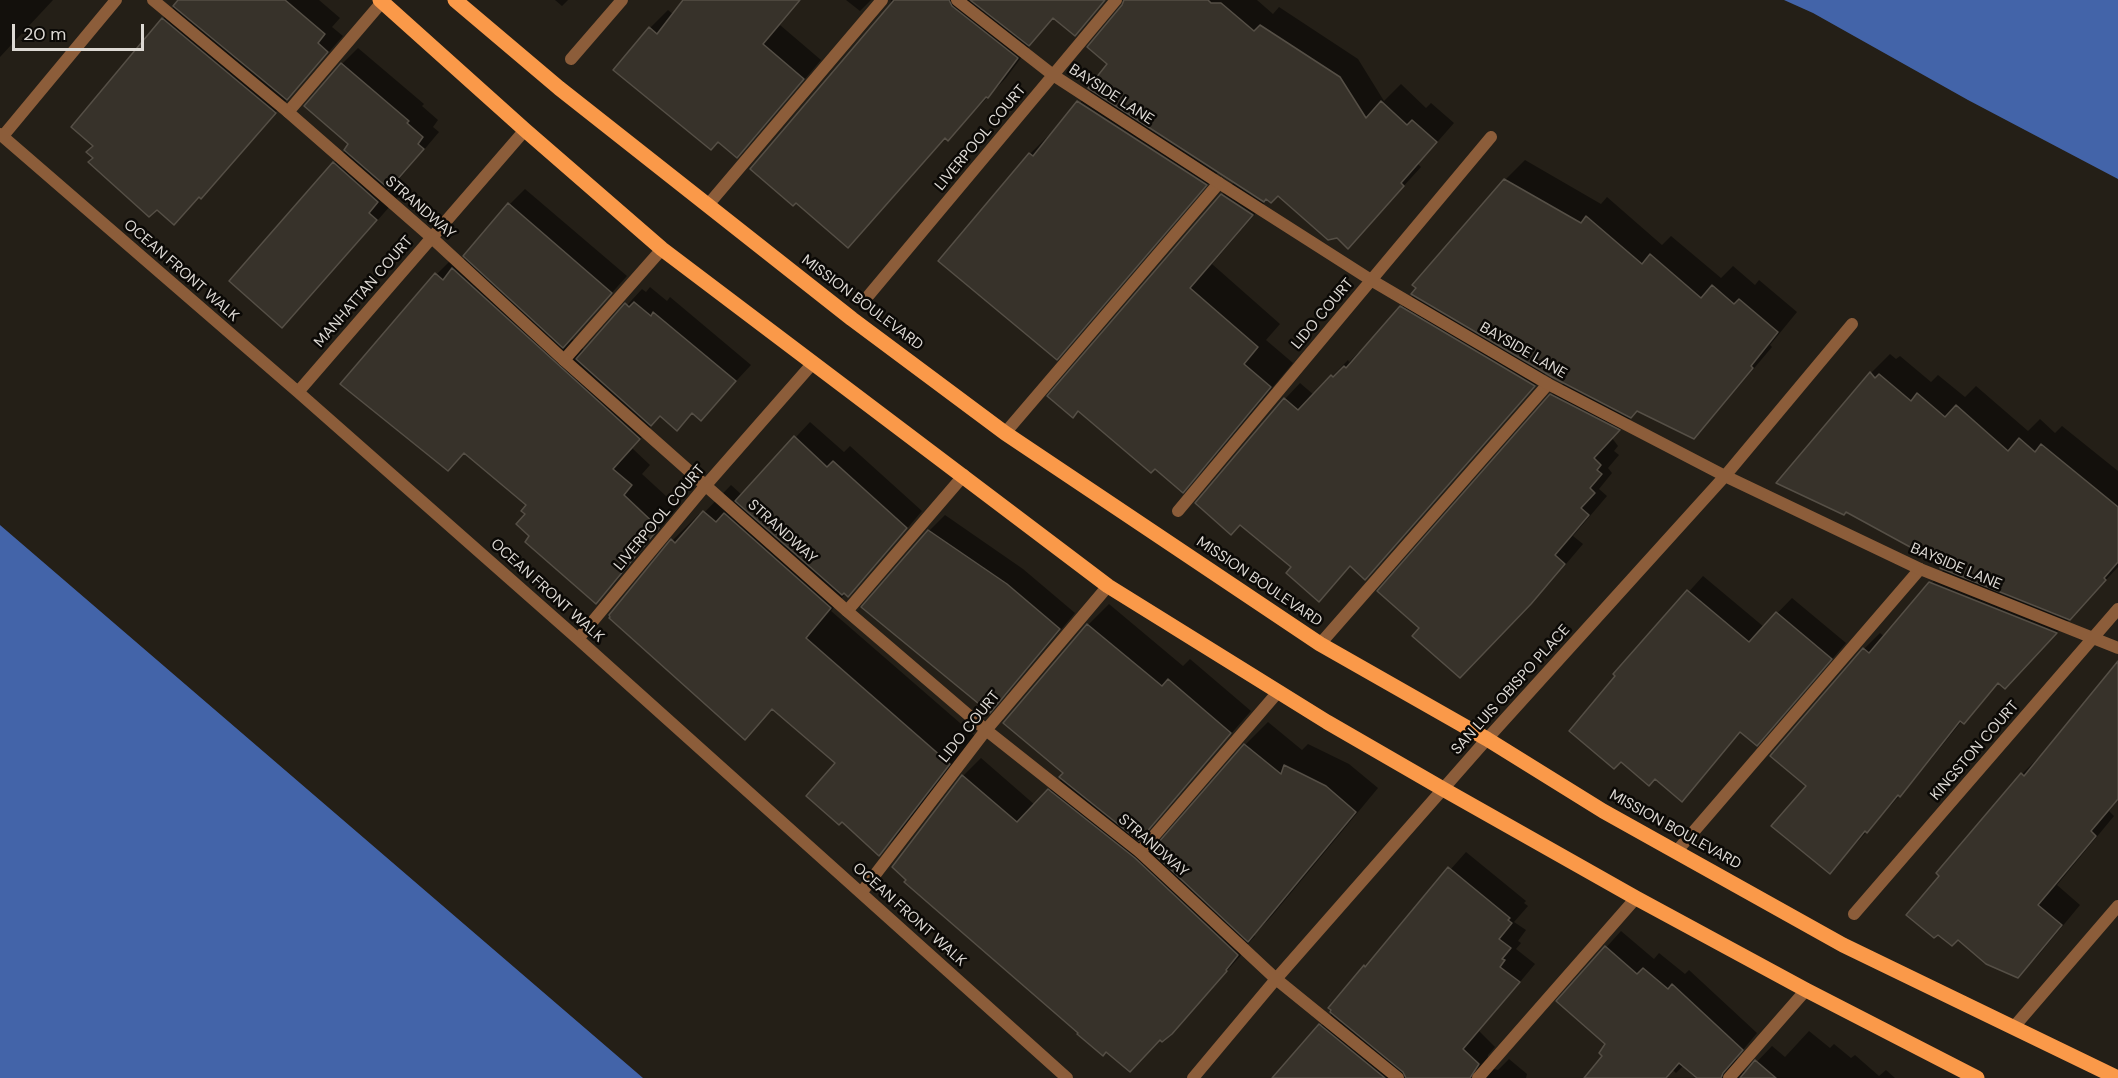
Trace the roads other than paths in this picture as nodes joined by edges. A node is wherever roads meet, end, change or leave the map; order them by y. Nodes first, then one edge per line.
1 (116, 0) edge
2 (153, 0) edge
3 (455, 0) edge
4 (622, 0) edge
5 (882, 0) edge
6 (957, 0) edge
7 (1116, 0) edge
8 (381, 1) edge
9 (571, 59) dead end
10 (1053, 75) junction
11 (288, 112) junction
12 (525, 130) junction
13 (1, 135) edge
14 (1491, 137) dead end
15 (1219, 183) junction
16 (707, 206) junction
17 (431, 237) junction
18 (662, 249) junction
19 (1371, 280) junction
20 (869, 295) dead end
21 (1852, 324) dead end
22 (564, 360) junction
23 (813, 363) junction
24 (1548, 384) junction
25 (298, 392) junction
26 (1005, 433) junction
27 (964, 475) junction
28 (1725, 476) junction
29 (706, 485) junction
30 (1178, 511) dead end
31 (1920, 569) junction
32 (1108, 585) junction
33 (2118, 609) edge
34 (847, 611) junction
35 (2093, 638) junction
36 (578, 639) junction
37 (1320, 644) junction
38 (2118, 648) edge
39 (1278, 692) junction
40 (986, 730) junction
41 (1487, 739) junction
42 (1443, 789) junction
43 (1140, 852) junction
44 (1676, 852) junction
45 (861, 893) junction
46 (1636, 898) junction
47 (2118, 906) edge
48 (1854, 914) dead end
49 (1276, 979) junction
50 (1806, 990) junction
51 (2013, 1028) junction
52 (1974, 1077) edge
53 (1067, 1078) edge
54 (1193, 1078) edge
55 (1398, 1078) edge
56 (1479, 1078) edge
57 (1729, 1078) edge
58 (2118, 1078) edge

1 - 13 street
2 - 11 street, STRANDWAY
3 - 16 main road, MISSION BOULEVARD
4 - 9 street
5 - 16 street
6 - 10 street, BAYSIDE LANE
7 - 10 street, LIVERPOOL COURT
8 - 11 street
8 - 12 main road
10 - 15 street, BAYSIDE LANE
10 - 20 street, LIVERPOOL COURT
11 - 17 street, STRANDWAY
12 - 17 street, MANHATTAN COURT
12 - 18 main road
13 - 25 street, OCEAN FRONT WALK
14 - 19 street, LIDO COURT
15 - 19 street, BAYSIDE LANE
15 - 26 street
16 - 26 main road, MISSION BOULEVARD
17 - 22 street, STRANDWAY
17 - 25 street, MANHATTAN COURT
18 - 22 street
18 - 23 main road
19 - 24 street, BAYSIDE LANE
19 - 30 street, LIDO COURT
21 - 28 street, SAN LUIS OBISPO PLACE
22 - 29 street, STRANDWAY
23 - 27 main road
23 - 29 street, LIVERPOOL COURT
24 - 28 street, BAYSIDE LANE
24 - 37 street
25 - 36 street, OCEAN FRONT WALK
26 - 37 main road, MISSION BOULEVARD
27 - 32 main road
27 - 34 street
28 - 31 street, BAYSIDE LANE
28 - 41 street, SAN LUIS OBISPO PLACE
29 - 34 street, STRANDWAY
29 - 36 street, LIVERPOOL COURT
31 - 35 street, BAYSIDE LANE
31 - 44 street
32 - 39 main road
32 - 40 street, LIDO COURT
33 - 35 street, KINGSTON COURT
34 - 40 street, STRANDWAY
35 - 38 street, BAYSIDE LANE
35 - 48 street, KINGSTON COURT
36 - 45 street, OCEAN FRONT WALK
37 - 41 main road, MISSION BOULEVARD
39 - 42 main road
39 - 43 street
40 - 43 street, STRANDWAY
40 - 45 street, LIDO COURT
41 - 42 street, SAN LUIS OBISPO PLACE
41 - 44 main road, MISSION BOULEVARD
42 - 46 main road
42 - 49 street, SAN LUIS OBISPO PLACE
43 - 49 street, STRANDWAY
44 - 51 main road, MISSION BOULEVARD
45 - 53 street, OCEAN FRONT WALK
46 - 50 main road
46 - 56 street
47 - 51 street
49 - 54 street, SAN LUIS OBISPO PLACE
49 - 55 street, STRANDWAY
50 - 52 main road
50 - 57 street
51 - 58 main road, MISSION BOULEVARD

